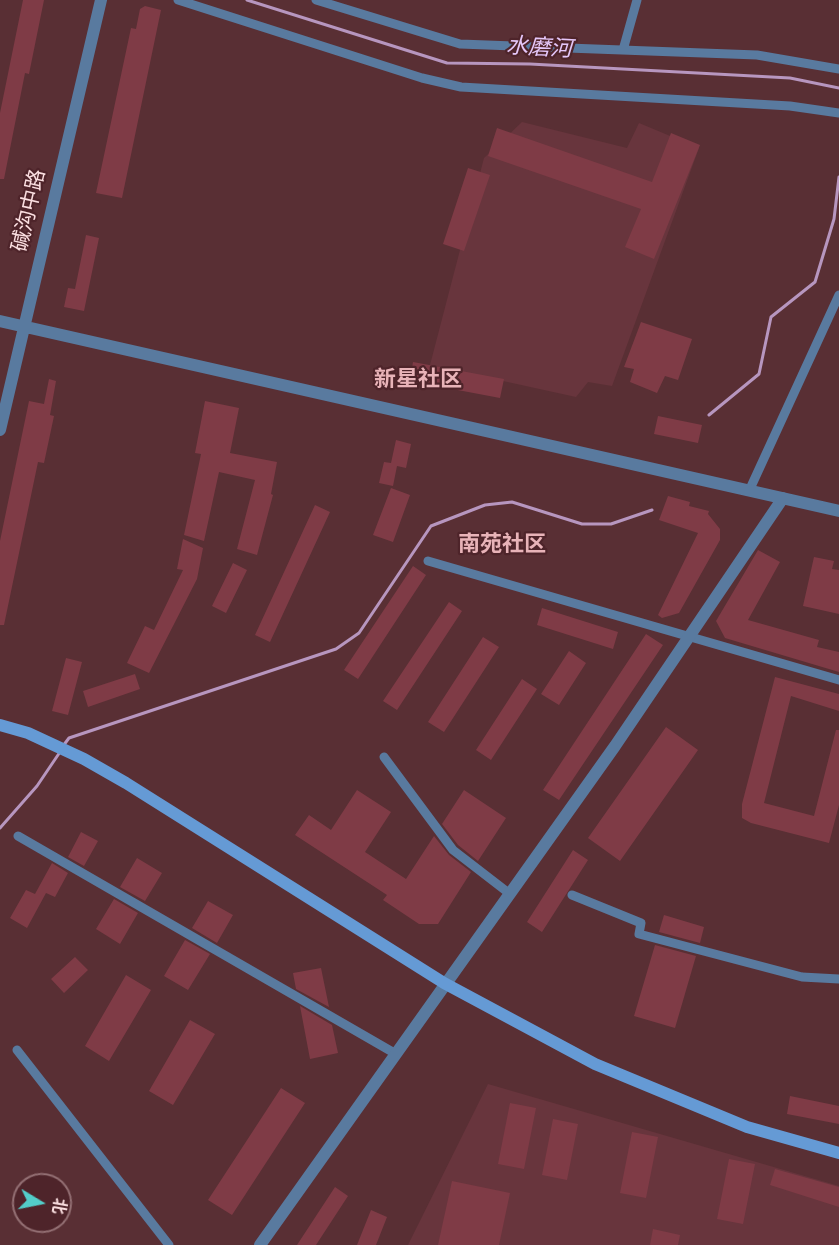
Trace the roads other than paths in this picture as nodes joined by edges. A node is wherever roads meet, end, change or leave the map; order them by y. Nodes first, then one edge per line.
1 (101, 0) edge
2 (178, 0) edge
3 (316, 0) edge
4 (638, 0) edge
5 (623, 50) junction
6 (839, 69) edge
7 (839, 114) edge
8 (839, 295) edge
9 (0, 321) edge
10 (24, 326) junction
11 (0, 430) edge
12 (749, 491) junction
13 (783, 498) junction
14 (839, 511) edge
15 (428, 561) dead end
16 (690, 636) junction
17 (839, 680) edge
18 (0, 725) edge
19 (384, 757) dead end
20 (18, 836) dead end
21 (510, 894) junction
22 (572, 895) dead end
23 (839, 979) edge
24 (444, 983) junction
25 (17, 1050) dead end
26 (396, 1054) junction
27 (839, 1153) edge
28 (169, 1245) edge
29 (260, 1245) edge

1 - 10 street, 碱沟中路
2 - 7 street
3 - 5 street
4 - 5 street
5 - 6 street
8 - 12 street
9 - 10 street
10 - 11 street, 碱沟中路
10 - 12 street
12 - 13 street
13 - 14 street
13 - 16 street
15 - 16 street
16 - 17 street
16 - 21 street
18 - 24 main road
19 - 21 street
20 - 26 street
21 - 24 street
22 - 23 street
24 - 26 street
24 - 27 main road
25 - 28 street
26 - 29 street

